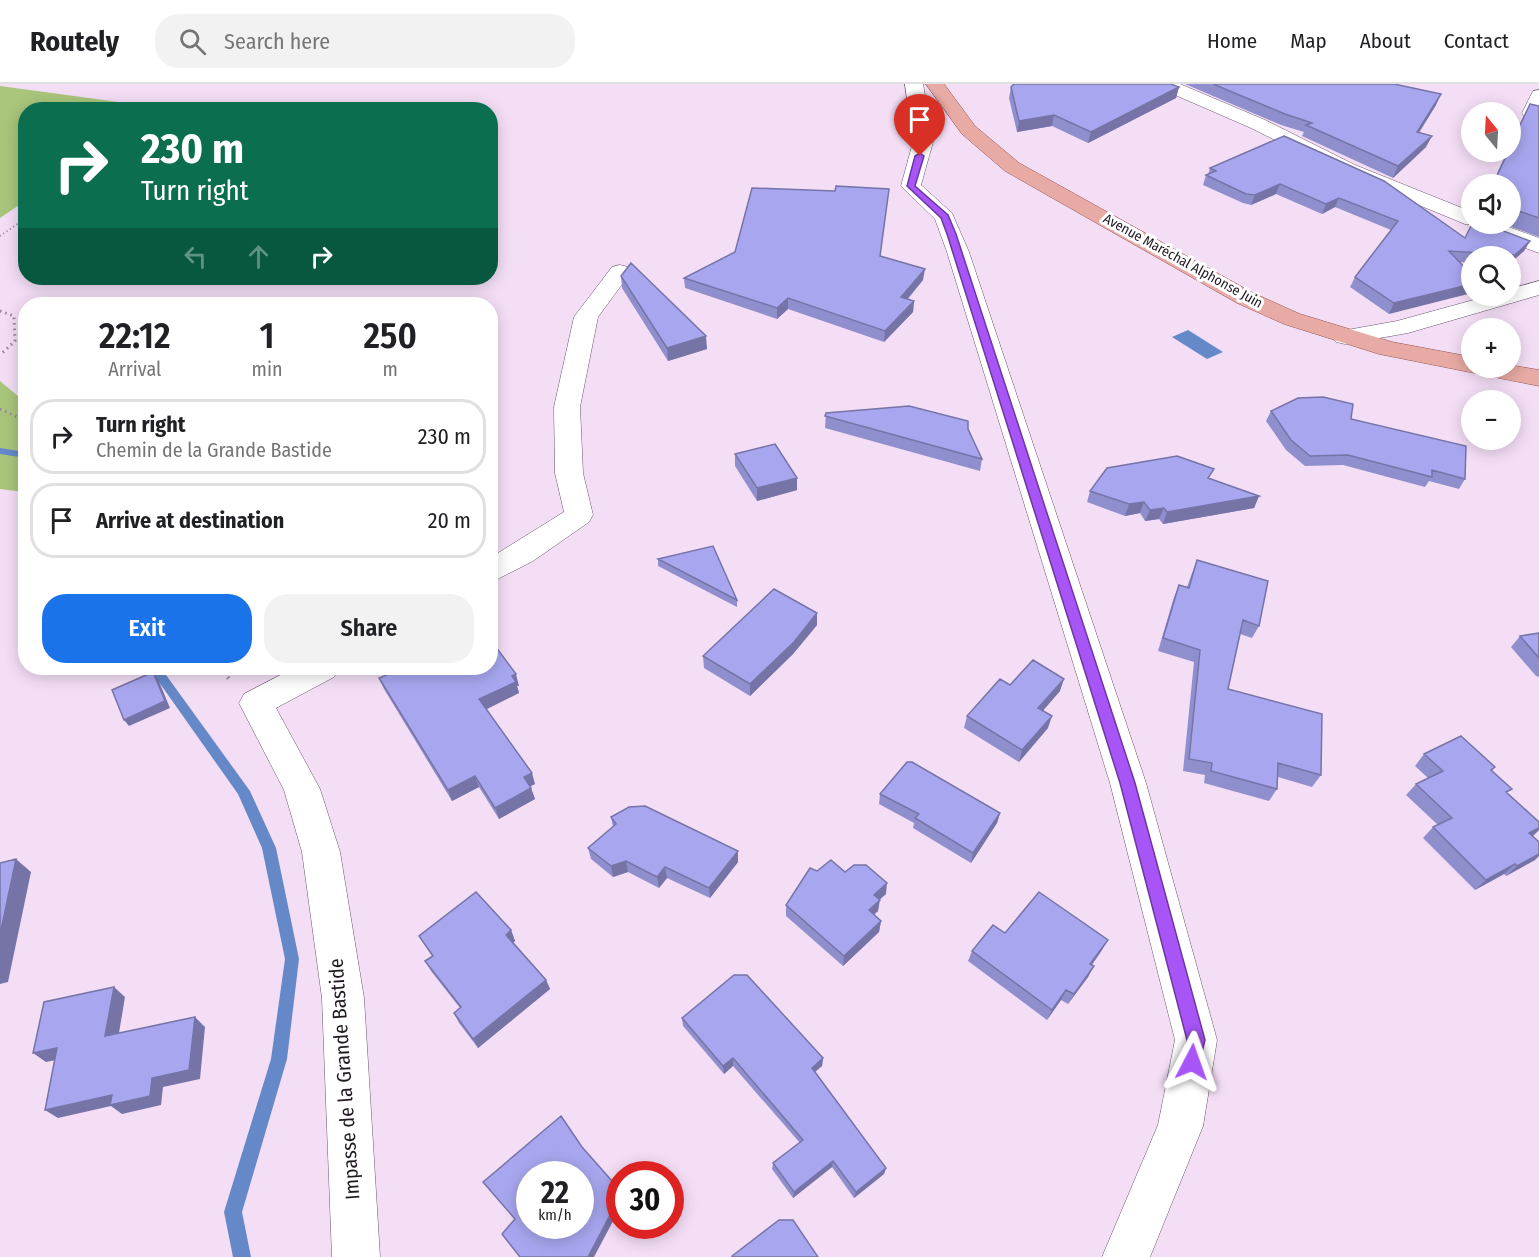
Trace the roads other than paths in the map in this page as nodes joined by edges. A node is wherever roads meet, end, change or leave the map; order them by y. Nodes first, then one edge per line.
1 (914, 84) edge
2 (935, 84) edge
3 (1165, 84) edge
4 (1539, 95) edge
5 (1531, 113) edge
6 (1461, 215) edge
7 (1507, 234) edge
8 (1539, 246) edge
9 (620, 272) dead end
10 (1539, 288) edge
11 (1345, 337) junction
12 (1461, 363) edge
13 (1521, 375) edge
14 (1539, 378) edge
15 (498, 568) edge
16 (309, 675) edge
17 (356, 1257) edge
18 (1126, 1257) edge

1 - 18 street
2 - 11 main road, Avenue Maréchal Alphonse Juin
3 - 6 street
4 - 5 street
7 - 8 street
9 - 15 street
10 - 11 street
11 - 12 main road, Avenue Maréchal Alphonse Juin
13 - 14 main road
16 - 17 street, Impasse de la Grande Bastide

